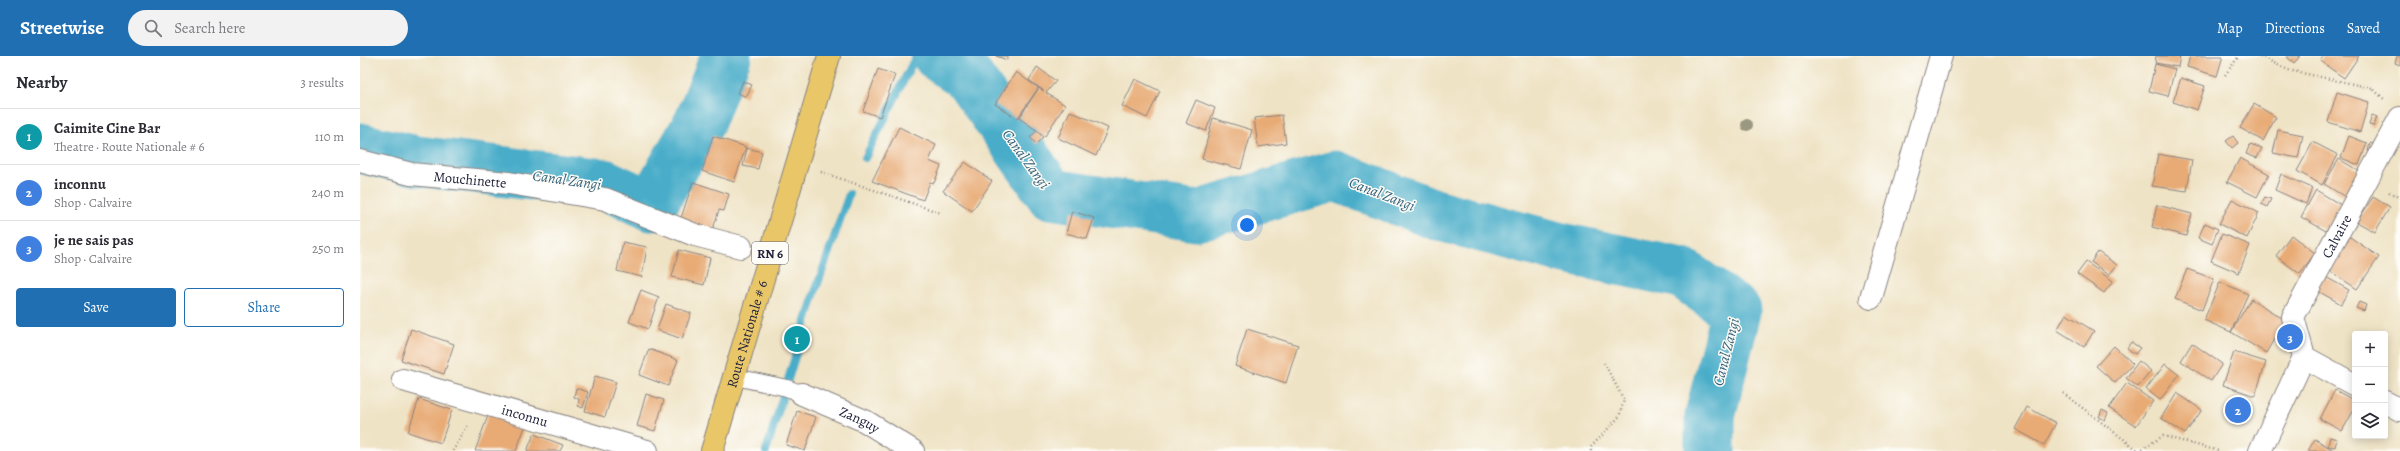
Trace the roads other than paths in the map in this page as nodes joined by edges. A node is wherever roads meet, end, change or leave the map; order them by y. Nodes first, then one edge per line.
1 (828, 56) edge
2 (1941, 56) edge
3 (2400, 118) edge
4 (360, 161) edge
5 (741, 247) dead end
6 (1871, 298) dead end
7 (2304, 357) junction
8 (735, 377) junction
9 (403, 380) dead end
10 (2352, 383) edge
11 (790, 390) joint
12 (2387, 403) edge
13 (2400, 410) edge
14 (647, 451) edge
15 (712, 451) edge
16 (913, 451) edge
17 (2260, 451) edge

1 - 8 main road, Route Nationale # 6 / RN 6
2 - 6 street
3 - 7 street, Calvaire
4 - 5 street, Mouchinette
7 - 10 street
7 - 17 street
8 - 11 lane
8 - 15 main road, Route Nationale # 6 / RN 6
9 - 14 street, inconnu
11 - 16 street, Zanguy
12 - 13 street

